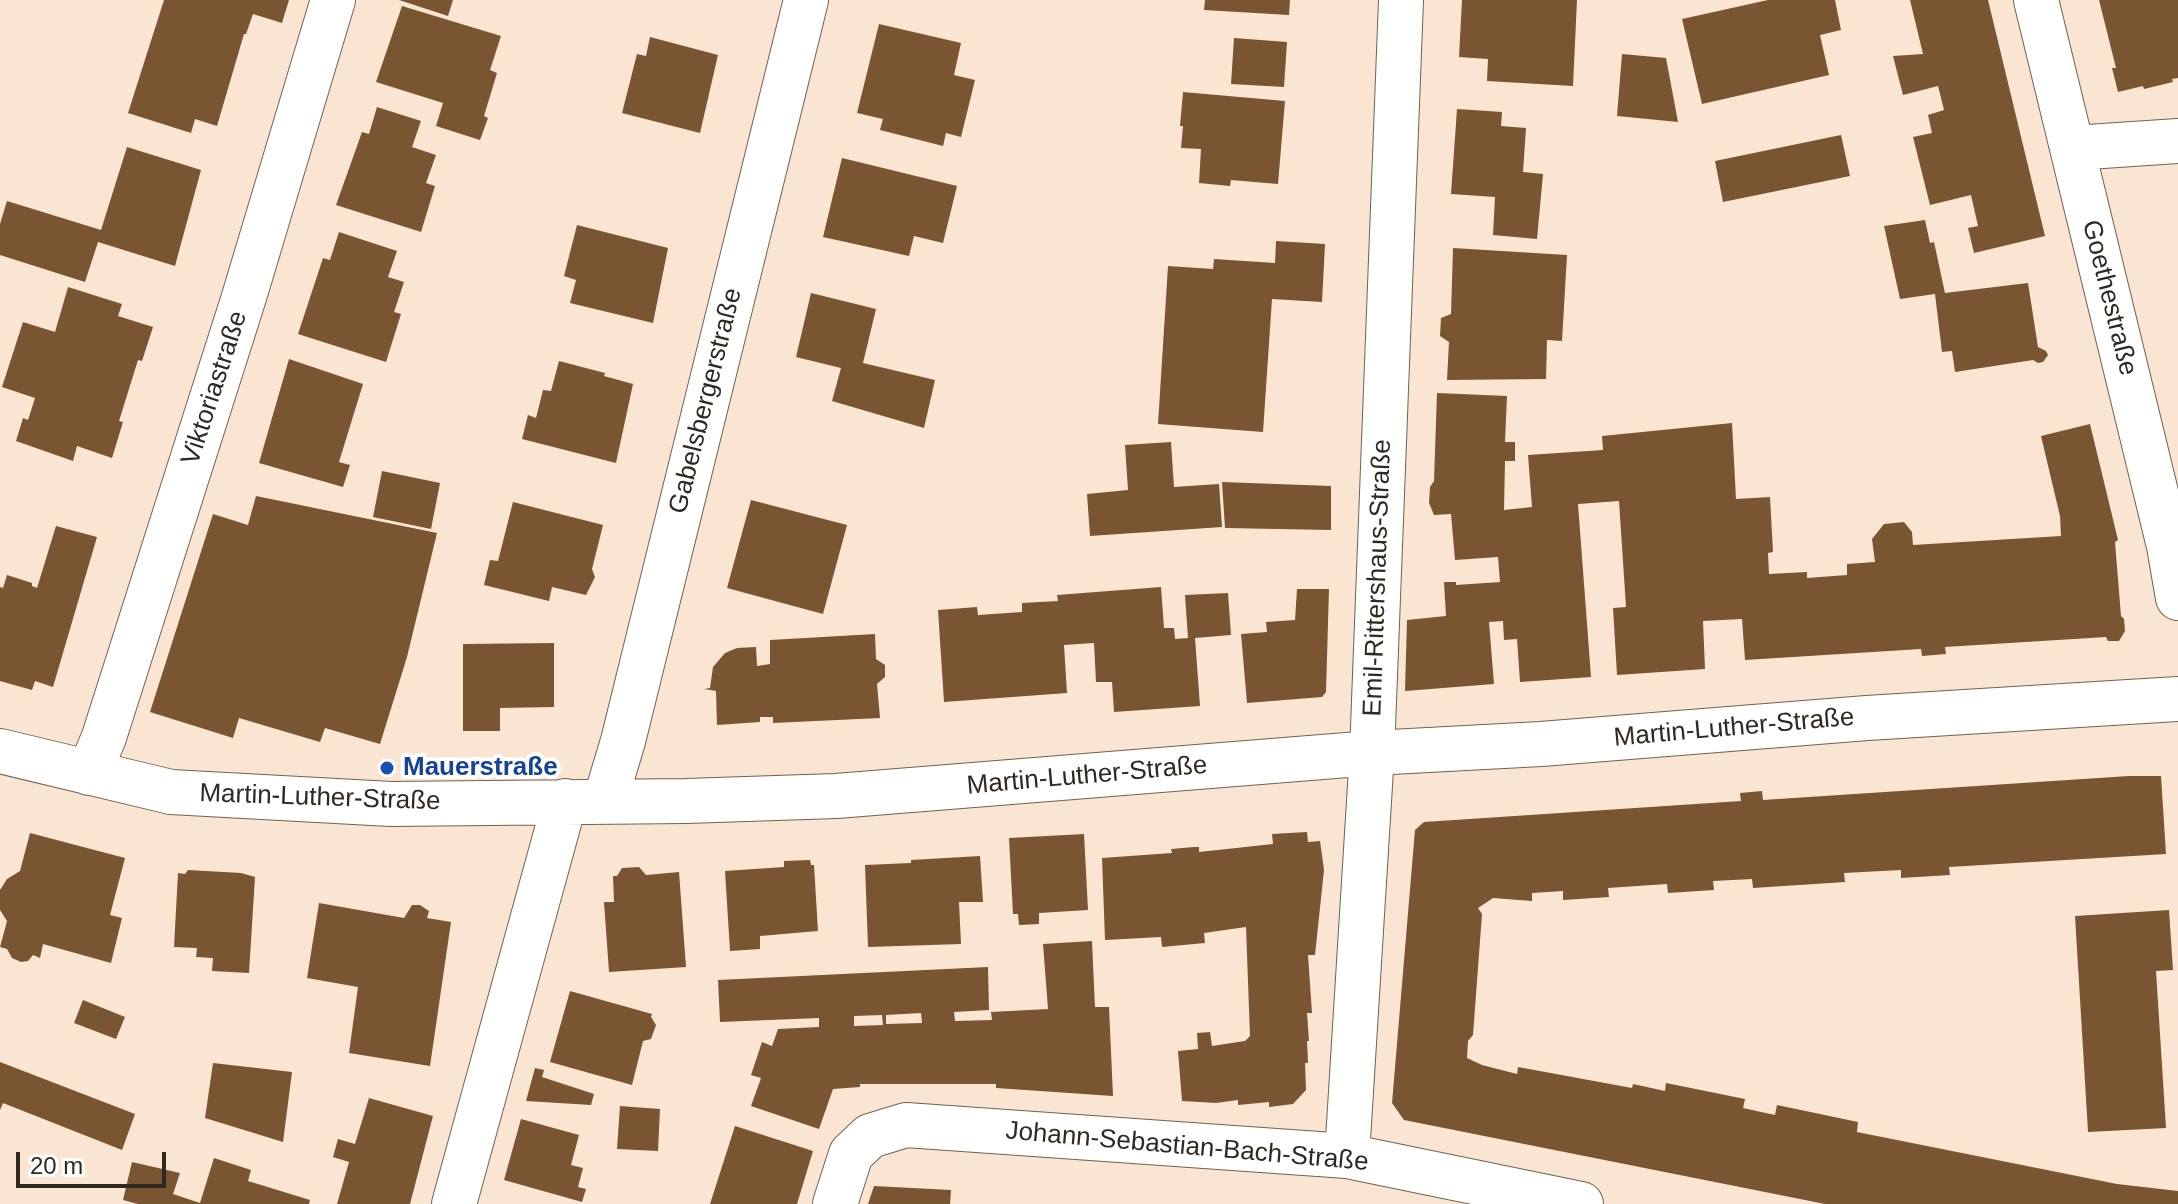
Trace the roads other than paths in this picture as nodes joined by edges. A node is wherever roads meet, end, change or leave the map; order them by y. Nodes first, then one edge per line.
1 (333, 0) edge
2 (806, 0) edge
3 (1401, 0) edge
4 (2036, 0) edge
5 (2178, 141) edge
6 (2073, 148) junction
7 (2178, 598) edge
8 (2178, 699) edge
9 (0, 751) edge
10 (1372, 753) junction
11 (89, 773) junction
12 (585, 801) junction
13 (1347, 1156) junction
14 (454, 1204) edge
15 (835, 1204) edge
16 (1581, 1204) edge

1 - 11 street, Viktoriastraße
2 - 12 street, Gabelsbergerstraße
3 - 10 street, Emil-Rittershaus-Straße
4 - 6 street, Goethestraße
5 - 6 street
6 - 7 street, Goethestraße
8 - 10 street, Martin-Luther-Straße
9 - 11 street, Martin-Luther-Straße
10 - 12 street, Martin-Luther-Straße
10 - 13 street, Emil-Rittershaus-Straße
11 - 12 street, Martin-Luther-Straße
12 - 14 street
13 - 15 street, Johann-Sebastian-Bach-Straße
13 - 16 street, Johann-Sebastian-Bach-Straße

